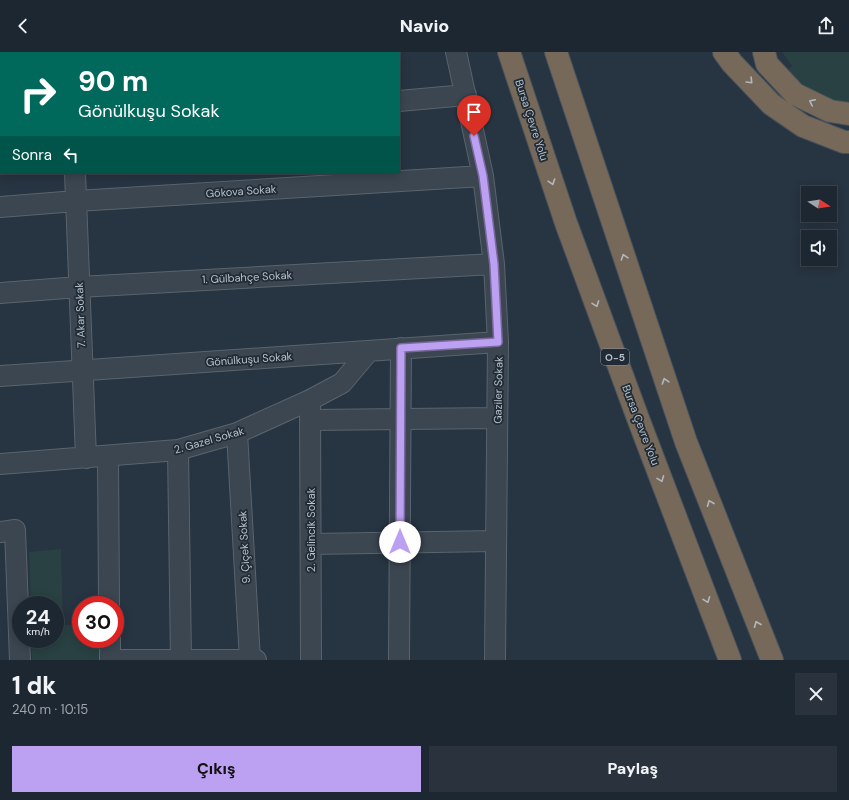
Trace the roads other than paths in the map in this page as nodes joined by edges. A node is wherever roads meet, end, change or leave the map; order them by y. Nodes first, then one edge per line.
1 (456, 52) edge
2 (509, 52) edge
3 (556, 52) edge
4 (724, 52) edge
5 (764, 52) edge
6 (466, 95) junction
7 (400, 101) edge
8 (849, 114) edge
9 (849, 142) edge
10 (75, 174) edge
11 (483, 176) junction
12 (76, 201) junction
13 (0, 207) edge
14 (494, 264) junction
15 (79, 287) junction
16 (0, 293) edge
17 (498, 342) junction
18 (401, 348) junction
19 (369, 351) junction
20 (82, 370) junction
21 (0, 376) edge
22 (310, 400) junction
23 (497, 418) junction
24 (401, 419) junction
25 (310, 420) junction
26 (237, 433) junction
27 (178, 450) junction
28 (108, 456) junction
29 (86, 458) junction
30 (0, 464) edge
31 (8, 531) edge
32 (496, 541) junction
33 (400, 542) junction
34 (311, 544) junction
35 (109, 596) edge
36 (110, 648) edge
37 (20, 660) edge
38 (110, 660) edge
39 (181, 660) edge
40 (250, 660) edge
41 (256, 660) edge
42 (311, 660) edge
43 (399, 660) edge
44 (494, 660) edge
45 (730, 660) edge
46 (772, 660) edge

1 - 6 street, Gaziler Sokak
2 -> 45 highway, Bursa Çevre Yolu / O-5
46 -> 3 highway
4 -> 9 highway
8 -> 5 highway
6 - 7 street
6 - 11 street, Gaziler Sokak
10 - 12 street, 7. Akar Sokak
11 - 12 street, Gökova Sokak
11 - 14 street, Gaziler Sokak
12 - 13 street, Gökova Sokak
12 - 15 street, 7. Akar Sokak
14 - 15 street, 1. Gülbahçe Sokak
14 - 17 street, Gaziler Sokak
15 - 16 street, 1. Gülbahçe Sokak
15 - 20 street, 7. Akar Sokak
17 - 18 street, Gönülkuşu Sokak
17 - 23 street, Gaziler Sokak
18 - 19 street, Gönülkuşu Sokak
18 - 24 street
19 - 20 street, Gönülkuşu Sokak
19 - 22 street, 2. Gazel Sokak
20 - 21 street, Gönülkuşu Sokak
20 - 29 street, 7. Akar Sokak
22 - 25 street, 2. Gelincik Sokak
22 - 26 street, 2. Gazel Sokak
23 - 24 street
23 - 32 street, Gaziler Sokak
24 - 25 street
24 - 33 street
25 - 34 street, 2. Gelincik Sokak
26 - 27 street, 2. Gazel Sokak
26 - 40 street, 9. Çiçek Sokak
27 - 28 street, 2. Gazel Sokak
27 - 39 street
28 - 29 street, 2. Gazel Sokak
28 - 35 street
29 - 30 street, 2. Gazel Sokak
31 - 37 street
32 - 33 street
32 - 44 street, Gaziler Sokak
33 - 34 street
33 - 43 street
34 - 42 street, 2. Gelincik Sokak
36 - 38 street
38 - 39 street
39 - 40 street
40 - 41 street

